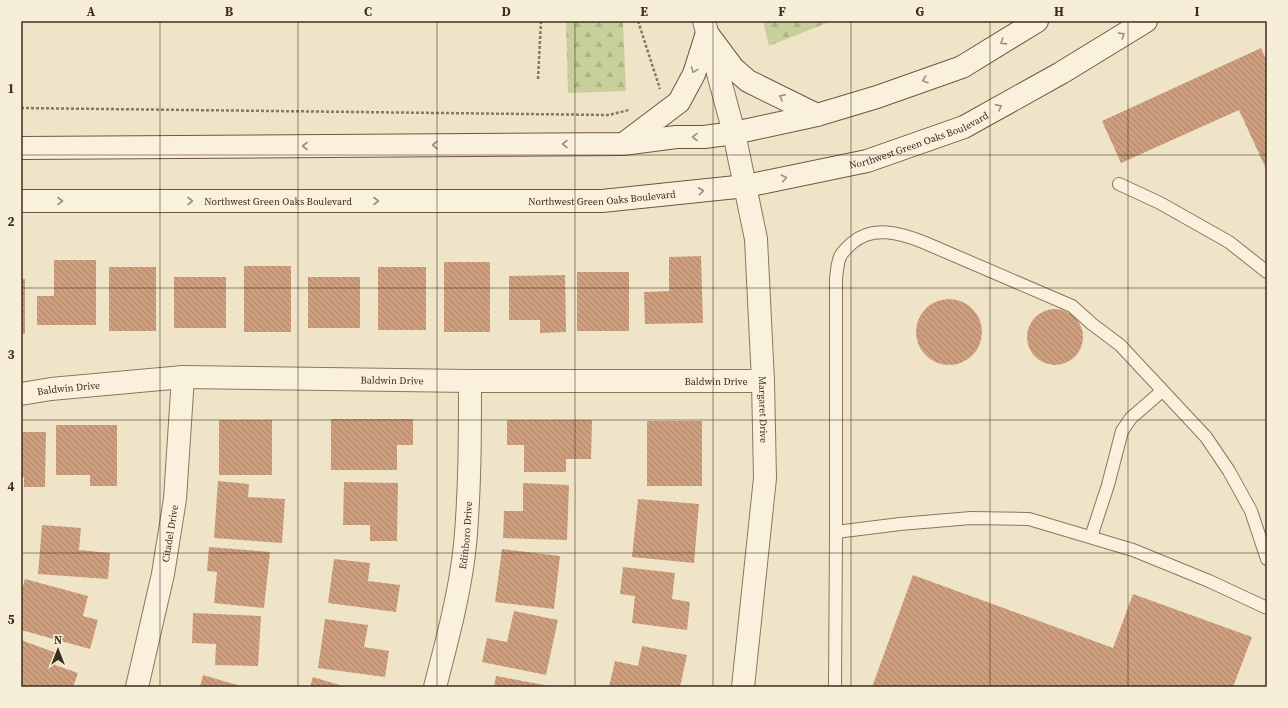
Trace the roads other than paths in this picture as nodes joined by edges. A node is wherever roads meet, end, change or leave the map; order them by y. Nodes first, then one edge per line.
1 (1036, 21) edge
2 (1146, 21) edge
3 (705, 27) edge
4 (817, 114) junction
5 (734, 134) junction
6 (622, 144) junction
7 (21, 148) edge
8 (1119, 184) dead end
9 (746, 186) junction
10 (21, 201) edge
11 (1267, 272) edge
12 (183, 377) junction
13 (470, 381) junction
14 (763, 381) junction
15 (1162, 391) junction
16 (21, 394) edge
17 (836, 532) junction
18 (1091, 537) junction
19 (1267, 559) edge
20 (1267, 608) edge
21 (137, 687) edge
22 (435, 687) edge
23 (743, 687) edge
24 (835, 687) edge

1 -> 4 main road
9 -> 2 main road, Northwest Green Oaks Boulevard
4 -> 3 main road
3 - 5 main road, Margaret Drive
3 -> 6 main road
4 - 5 main road
5 -> 6 main road
5 - 9 main road, Margaret Drive
6 -> 7 main road
8 - 11 lane
10 -> 9 main road, Northwest Green Oaks Boulevard
9 - 14 main road, Margaret Drive
12 - 13 main road, Baldwin Drive
12 - 16 main road, Baldwin Drive
12 - 21 main road, Citadel Drive
13 - 14 main road, Baldwin Drive
13 - 22 main road, Edinboro Drive
14 - 23 main road, Margaret Drive
15 - 17 lane
15 - 18 lane
15 - 19 lane
17 - 18 lane
17 - 24 lane
18 - 20 lane

